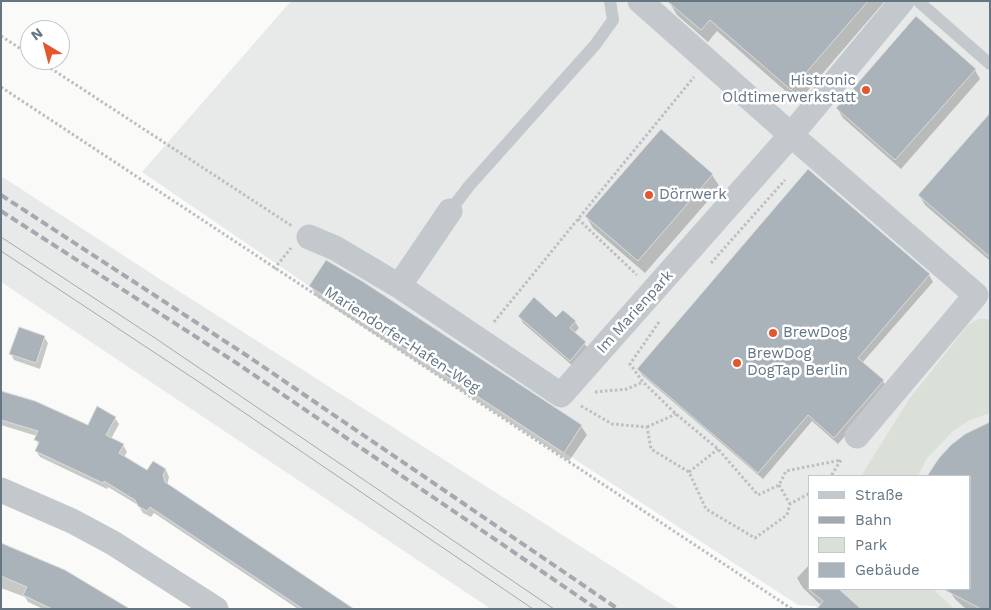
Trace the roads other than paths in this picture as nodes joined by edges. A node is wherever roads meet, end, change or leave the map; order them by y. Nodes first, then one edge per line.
1 (610, 1) edge
2 (640, 1) edge
3 (902, 1) edge
4 (918, 1) edge
5 (990, 64) edge
6 (800, 143) junction
7 (450, 211) joint
8 (309, 237) road end
9 (399, 286) junction
10 (983, 298) edge
11 (857, 436) dead end
12 (1, 490) edge
13 (216, 609) edge

1 - 7 lane
2 - 6 street
3 - 6 street, Im Marienpark
4 - 5 lane
6 - 9 street, Im Marienpark
6 - 10 street
7 - 9 street
8 - 9 street
10 - 11 street
12 - 13 street

